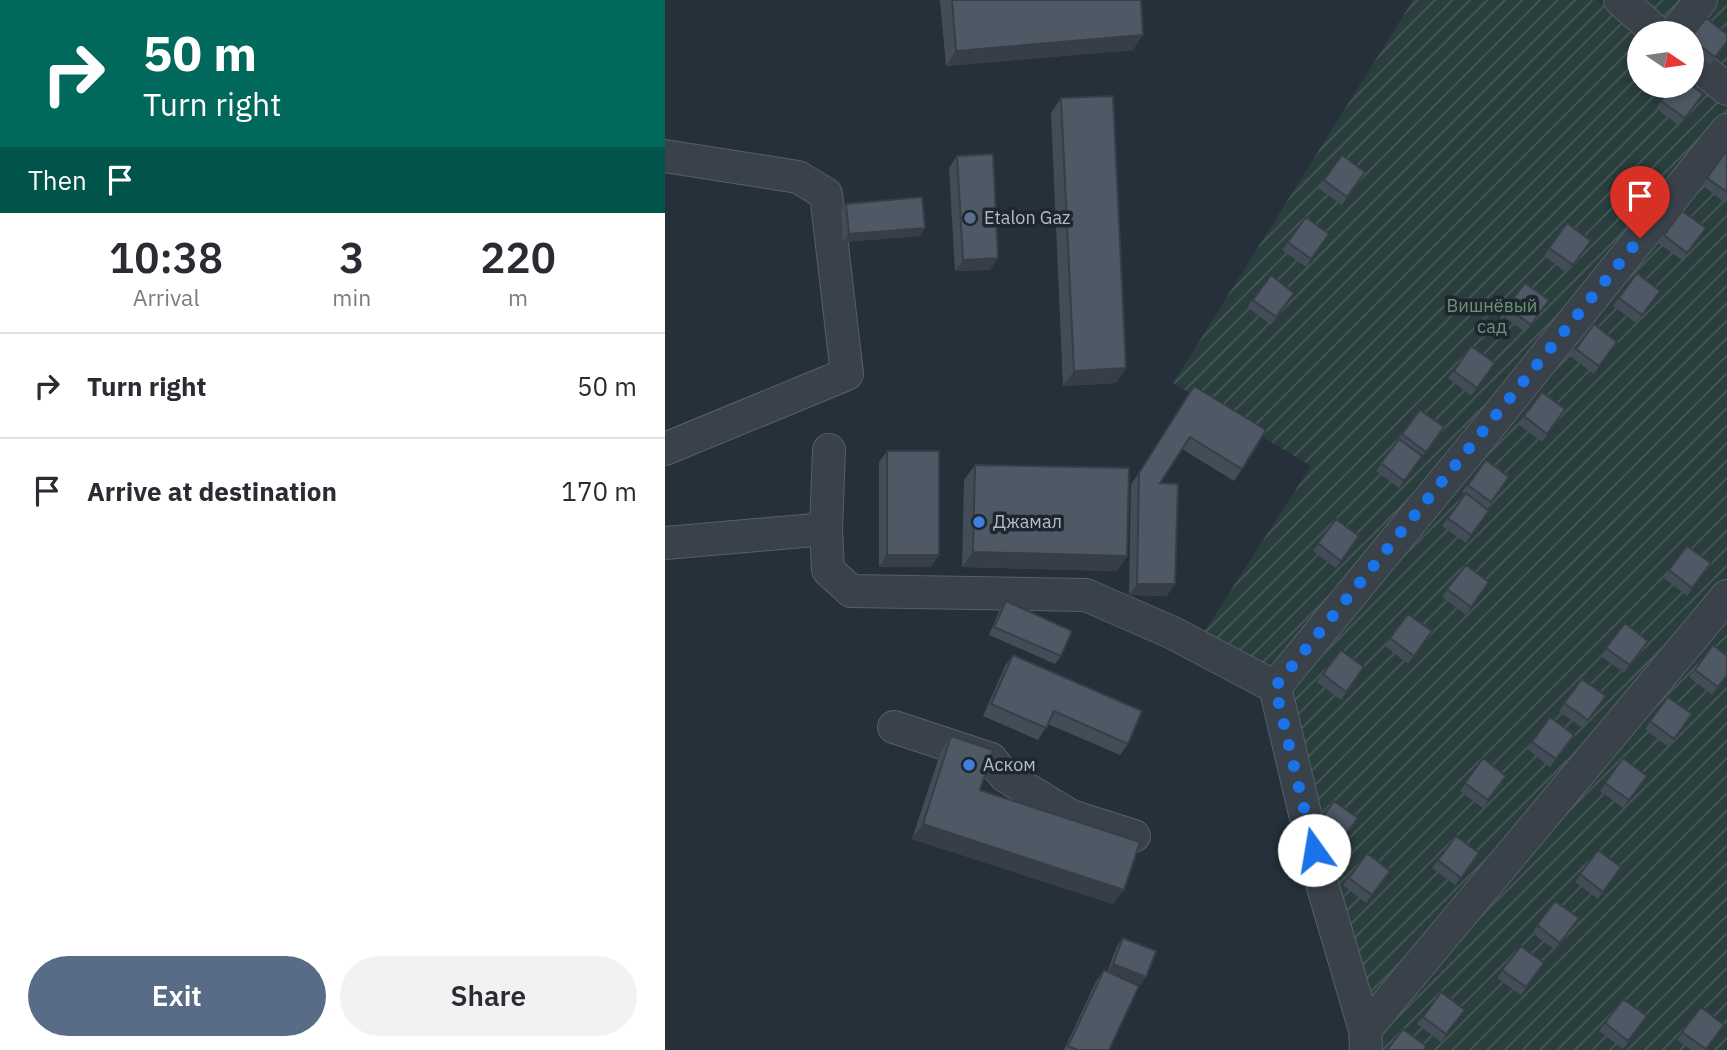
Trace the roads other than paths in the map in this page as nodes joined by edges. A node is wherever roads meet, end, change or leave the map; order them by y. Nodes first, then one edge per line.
1 (1620, 0) edge
2 (1701, 0) edge
3 (1644, 21) edge
4 (1684, 21) edge
5 (1705, 71) edge
6 (1727, 89) edge
7 (1727, 130) edge
8 (665, 156) edge
9 (665, 449) edge
10 (829, 450) dead end
11 (826, 529) junction
12 (665, 543) edge
13 (1727, 596) edge
14 (1275, 687) junction
15 (894, 727) dead end
16 (1134, 836) dead end
17 (1366, 1040) edge

1 - 3 lane
2 - 4 lane
5 - 6 lane
7 - 14 lane
8 - 9 lane
10 - 11 lane
11 - 12 lane
11 - 14 lane
13 - 17 lane
14 - 17 lane
15 - 16 lane

